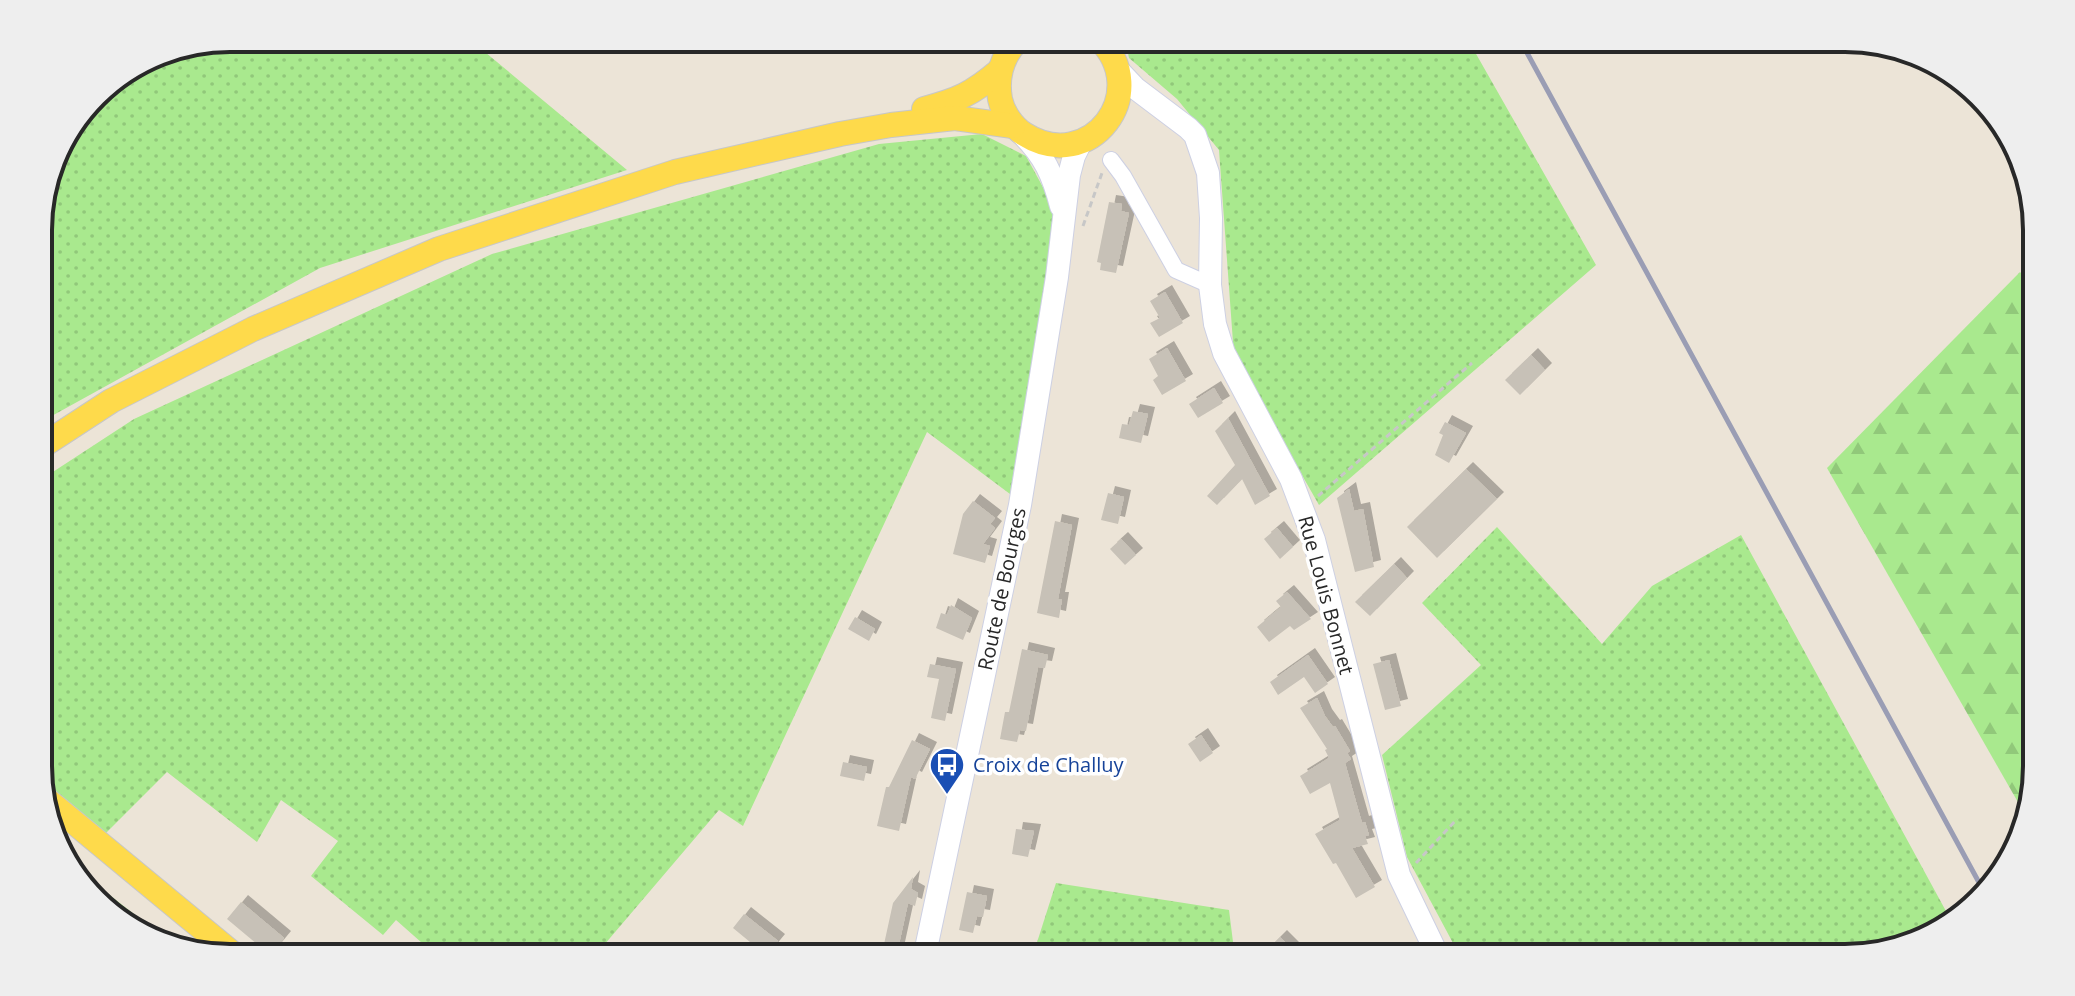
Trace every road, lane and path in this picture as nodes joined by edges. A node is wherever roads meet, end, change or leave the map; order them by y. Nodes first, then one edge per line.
1 (1001, 52) edge
2 (1009, 52) edge
3 (1110, 52) edge
4 (1000, 67) junction
5 (1119, 71) junction
6 (1165, 111) junction
7 (1109, 120) junction
8 (1016, 129) junction
9 (840, 134) junction
10 (1081, 142) junction
11 (1111, 160) joint
12 (1073, 223) junction
13 (1210, 285) junction
14 (1472, 363) dead end
15 (52, 440) edge
16 (1303, 509) junction
17 (58, 810) edge
18 (1457, 819) dead end
19 (66, 834) edge
20 (1401, 879) junction
21 (164, 907) junction
22 (197, 941) edge
23 (216, 943) edge
24 (927, 944) edge
25 (1432, 944) edge

1 - 4 street
2 - 4 main road
3 - 5 main road
4 - 8 main road
4 - 9 main road
5 - 6 street, Rue Louis Bonnet
5 - 7 main road
6 - 7 street
6 - 13 street, Rue Louis Bonnet
7 - 10 main road
8 - 9 main road
8 - 10 main road
8 - 12 street, Route de Bourges
9 - 15 main road
10 - 12 street, Route de Bourges
11 - 12 path
11 - 13 street
12 - 24 street, Route de Bourges
13 - 16 street, Rue Louis Bonnet
14 - 16 path
16 - 20 street, Rue Louis Bonnet
17 - 21 main road
18 - 20 path
19 - 21 main road
20 - 25 street, Rue Louis Bonnet
21 - 22 main road
21 - 23 main road

